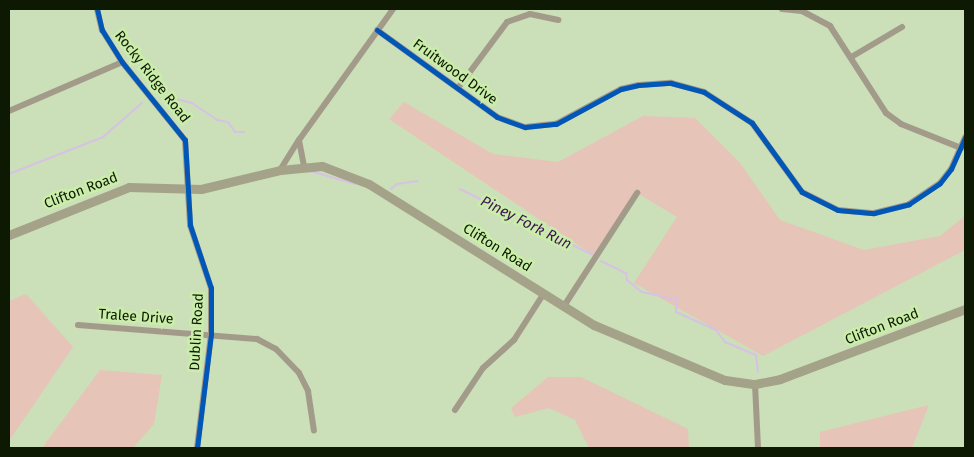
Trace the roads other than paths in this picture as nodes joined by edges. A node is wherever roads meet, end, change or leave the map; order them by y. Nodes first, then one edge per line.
1 (97, 9) edge
2 (392, 9) edge
3 (782, 9) edge
4 (558, 20) dead end
5 (902, 27) dead end
6 (377, 30) junction
7 (853, 56) junction
8 (122, 62) junction
9 (458, 88) junction
10 (9, 111) edge
11 (965, 137) edge
12 (299, 140) junction
13 (960, 148) junction
14 (304, 166) junction
15 (280, 170) junction
16 (187, 189) junction
17 (637, 192) dead end
18 (9, 235) edge
19 (544, 293) junction
20 (564, 306) junction
21 (965, 309) edge
22 (78, 325) dead end
23 (211, 334) junction
24 (755, 384) junction
25 (455, 410) dead end
26 (314, 431) dead end
27 (197, 448) edge
28 (758, 448) edge

1 - 8 street, Rocky Ridge Road
2 - 6 street
3 - 7 street
4 - 9 street
5 - 7 street
6 - 9 street, Fruitwood Drive
6 - 12 street
7 - 13 street
8 - 10 street
8 - 16 street, Rocky Ridge Road
9 - 13 street, Fruitwood Drive
11 - 13 street, Fruitwood Drive
12 - 14 street
12 - 15 street
14 - 15 main road, Clifton Road
14 - 19 main road, Clifton Road
15 - 16 main road, Clifton Road
16 - 18 main road, Clifton Road
16 - 23 street, Dublin Road
17 - 20 street
19 - 20 main road, Clifton Road
19 - 25 street
20 - 24 main road, Clifton Road
21 - 24 main road, Clifton Road
22 - 23 street, Tralee Drive
23 - 26 street, Tralee Drive
23 - 27 street, Dublin Road
24 - 28 street

